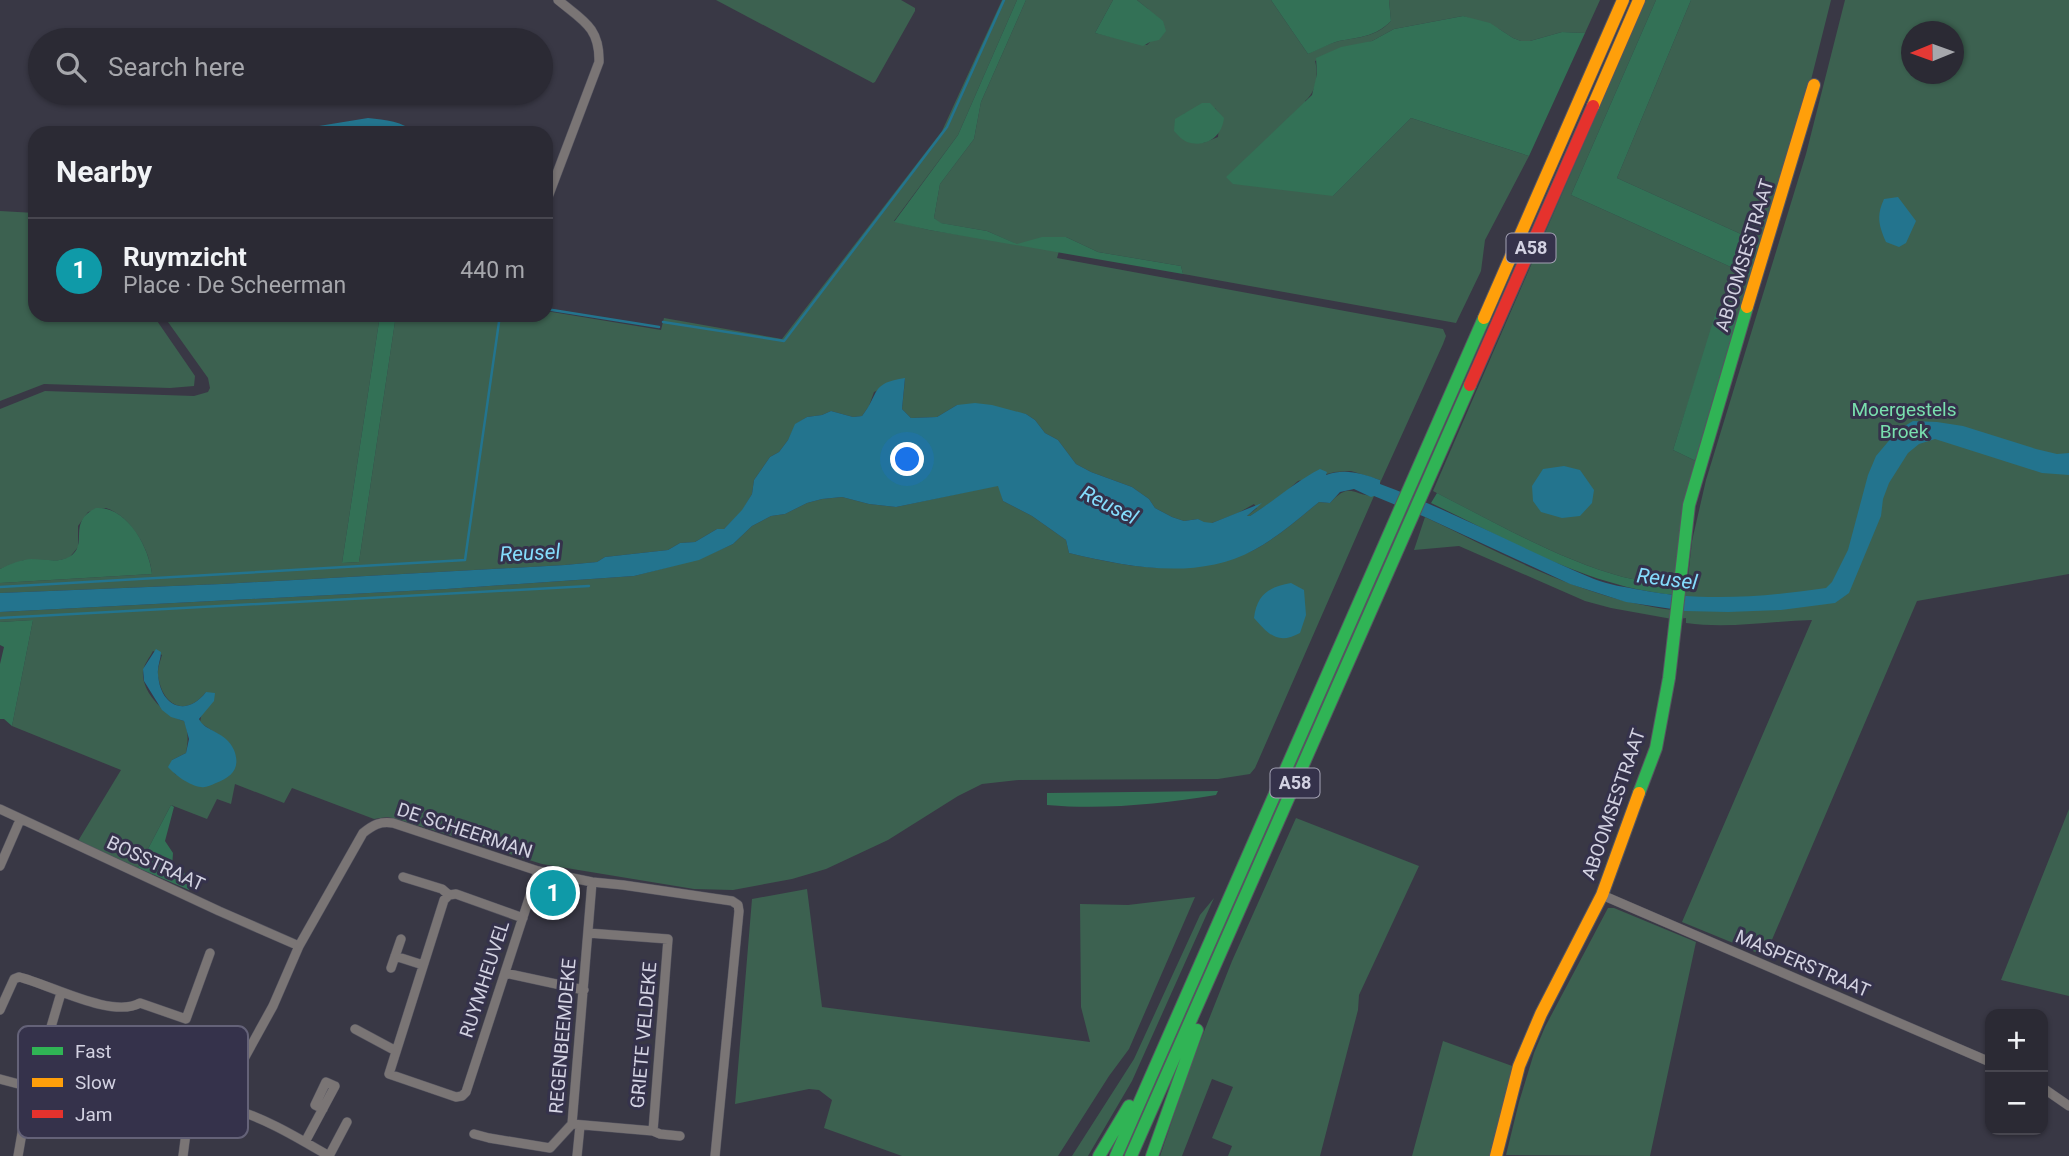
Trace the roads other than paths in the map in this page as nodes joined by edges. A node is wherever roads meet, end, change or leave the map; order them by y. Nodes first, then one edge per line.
1 (558, 0) edge
2 (1623, 0) edge
3 (1639, 0) edge
4 (1814, 85) dead end
5 (553, 184) edge
6 (0, 809) edge
7 (20, 820) junction
8 (0, 866) edge
9 (538, 872) junction
10 (403, 877) dead end
11 (592, 883) junction
12 (449, 895) junction
13 (1602, 895) junction
14 (523, 918) junction
15 (588, 933) junction
16 (1228, 937) junction
17 (401, 939) dead end
18 (299, 946) junction
19 (210, 953) dead end
20 (395, 956) junction
21 (423, 965) junction
22 (391, 968) dead end
23 (505, 973) junction
24 (584, 990) junction
25 (61, 993) junction
26 (0, 1010) edge
27 (51, 1026) edge
28 (355, 1029) dead end
29 (396, 1051) junction
30 (248, 1052) edge
31 (1161, 1053) junction
32 (1985, 1060) edge
33 (0, 1079) edge
34 (18, 1084) edge
35 (2048, 1091) edge
36 (2069, 1106) edge
37 (324, 1109) dead end
38 (248, 1115) edge
39 (347, 1122) dead end
40 (576, 1125) junction
41 (653, 1131) junction
42 (474, 1133) dead end
43 (680, 1136) dead end
44 (21, 1138) edge
45 (185, 1138) edge
46 (305, 1142) junction
47 (18, 1156) edge
48 (183, 1156) edge
49 (329, 1156) edge
50 (577, 1156) edge
51 (715, 1156) edge
52 (1099, 1156) edge
53 (1116, 1156) edge
54 (1131, 1156) edge
55 (1152, 1156) edge
56 (1496, 1156) edge

1 - 5 street
2 - 31 main road, A58
3 - 16 main road, A58
4 - 13 main road, ABOOMSESTRAAT
6 - 7 street, BOSSTRAAT
7 - 8 street
7 - 18 street, BOSSTRAAT
9 - 11 street, DE SCHEERMAN
9 - 14 street, RUYMHEUVEL
9 - 18 street, DE SCHEERMAN
10 - 12 street
11 - 15 street, REGENBEEMDEKE
11 - 51 street, DE SCHEERMAN
12 - 14 street
12 - 21 street
13 - 32 street, MASPERSTRAAT
13 - 56 main road, ABOOMSESTRAAT
14 - 23 street, RUYMHEUVEL
15 - 24 street, REGENBEEMDEKE
15 - 41 street, GRIETE VELDEKE
16 - 54 main road, A58
16 - 55 main road, A58
17 - 20 street
18 - 30 street, DE SCHEERMAN
19 - 25 street
20 - 21 street
20 - 22 street
21 - 29 street
23 - 24 street
23 - 29 street, RUYMHEUVEL
24 - 40 street, REGENBEEMDEKE
25 - 26 street
25 - 27 street
28 - 29 street
31 - 52 main road, A58
31 - 53 main road, A58
33 - 34 street
35 - 36 street
37 - 46 street
38 - 46 street
39 - 49 street
40 - 41 street, GRIETE VELDEKE
40 - 42 street, REGENBEEMDEKE
40 - 50 street, REGENBEEMDEKE
41 - 43 street, GRIETE VELDEKE
44 - 47 street
45 - 48 street
46 - 49 street

